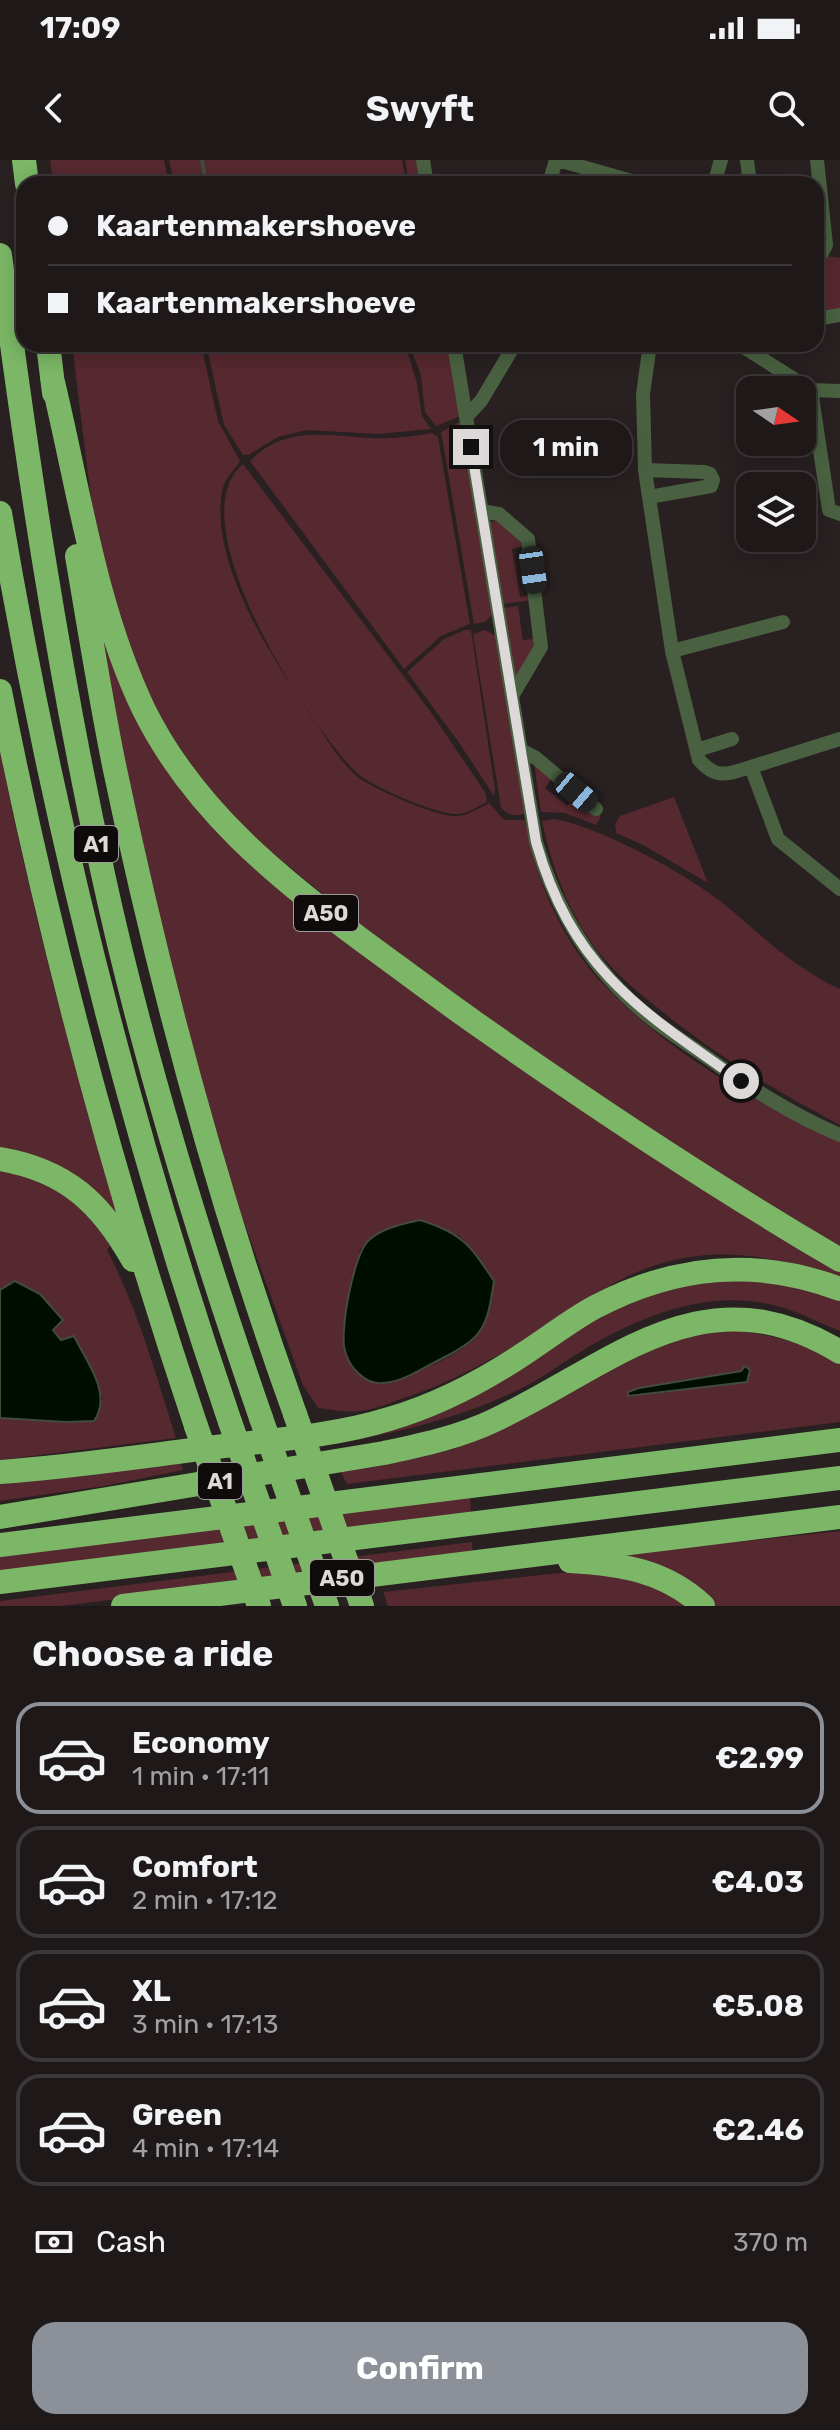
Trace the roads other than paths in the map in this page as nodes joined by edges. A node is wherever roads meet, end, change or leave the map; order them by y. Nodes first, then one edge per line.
1 (557, 160) edge
2 (614, 176) edge
3 (824, 225) edge
4 (827, 253) edge
5 (0, 255) edge
6 (49, 352) edge
7 (455, 352) edge
8 (510, 352) edge
9 (649, 352) edge
10 (754, 352) edge
11 (787, 376) edge
12 (52, 378) junction
13 (816, 390) edge
14 (840, 391) edge
15 (466, 417) junction
16 (816, 423) edge
17 (645, 470) junction
18 (649, 497) junction
19 (481, 511) junction
20 (0, 513) edge
21 (840, 514) edge
22 (783, 622) dead end
23 (672, 651) junction
24 (0, 691) edge
25 (512, 696) junction
26 (732, 739) dead end
27 (840, 739) edge
28 (521, 750) junction
29 (697, 750) junction
30 (751, 767) junction
31 (596, 809) dead end
32 (840, 889) edge
33 (840, 1135) edge
34 (0, 1159) edge
35 (840, 1260) edge
36 (840, 1289) edge
37 (152, 1294) junction
38 (840, 1352) edge
39 (840, 1440) edge
40 (0, 1472) edge
41 (840, 1478) edge
42 (0, 1517) edge
43 (840, 1517) edge
44 (0, 1545) edge
45 (532, 1554) junction
46 (0, 1582) edge
47 (147, 1604) edge
48 (123, 1606) edge
49 (259, 1606) edge
50 (295, 1606) edge
51 (327, 1606) edge
52 (362, 1606) edge
53 (703, 1606) edge

1 - 2 street
3 - 4 street
5 - 51 highway, A1, bridge
6 - 12 highway, A1
7 - 15 street
8 - 15 street
9 - 17 street
10 - 11 street
12 - 35 highway, A50
12 - 52 highway, A1, bridge
13 - 14 street
15 - 19 street
16 - 21 street
17 - 18 street
17 - 18 street
18 - 23 street
19 - 25 street
19 - 25 street
20 - 50 highway, A1, bridge
22 - 23 street
23 - 29 street
24 - 37 highway, A1
25 - 28 street
26 - 29 street
27 - 30 street
28 - 31 street
28 - 33 street
29 - 30 street
30 - 32 street
34 - 37 highway
36 - 40 highway
37 - 49 highway, A1, bridge
38 - 42 highway, A1
39 - 44 highway
41 - 46 highway, A50
43 - 45 highway, A50
45 - 47 highway, A50
45 - 53 highway, A50
47 - 48 highway, A50

